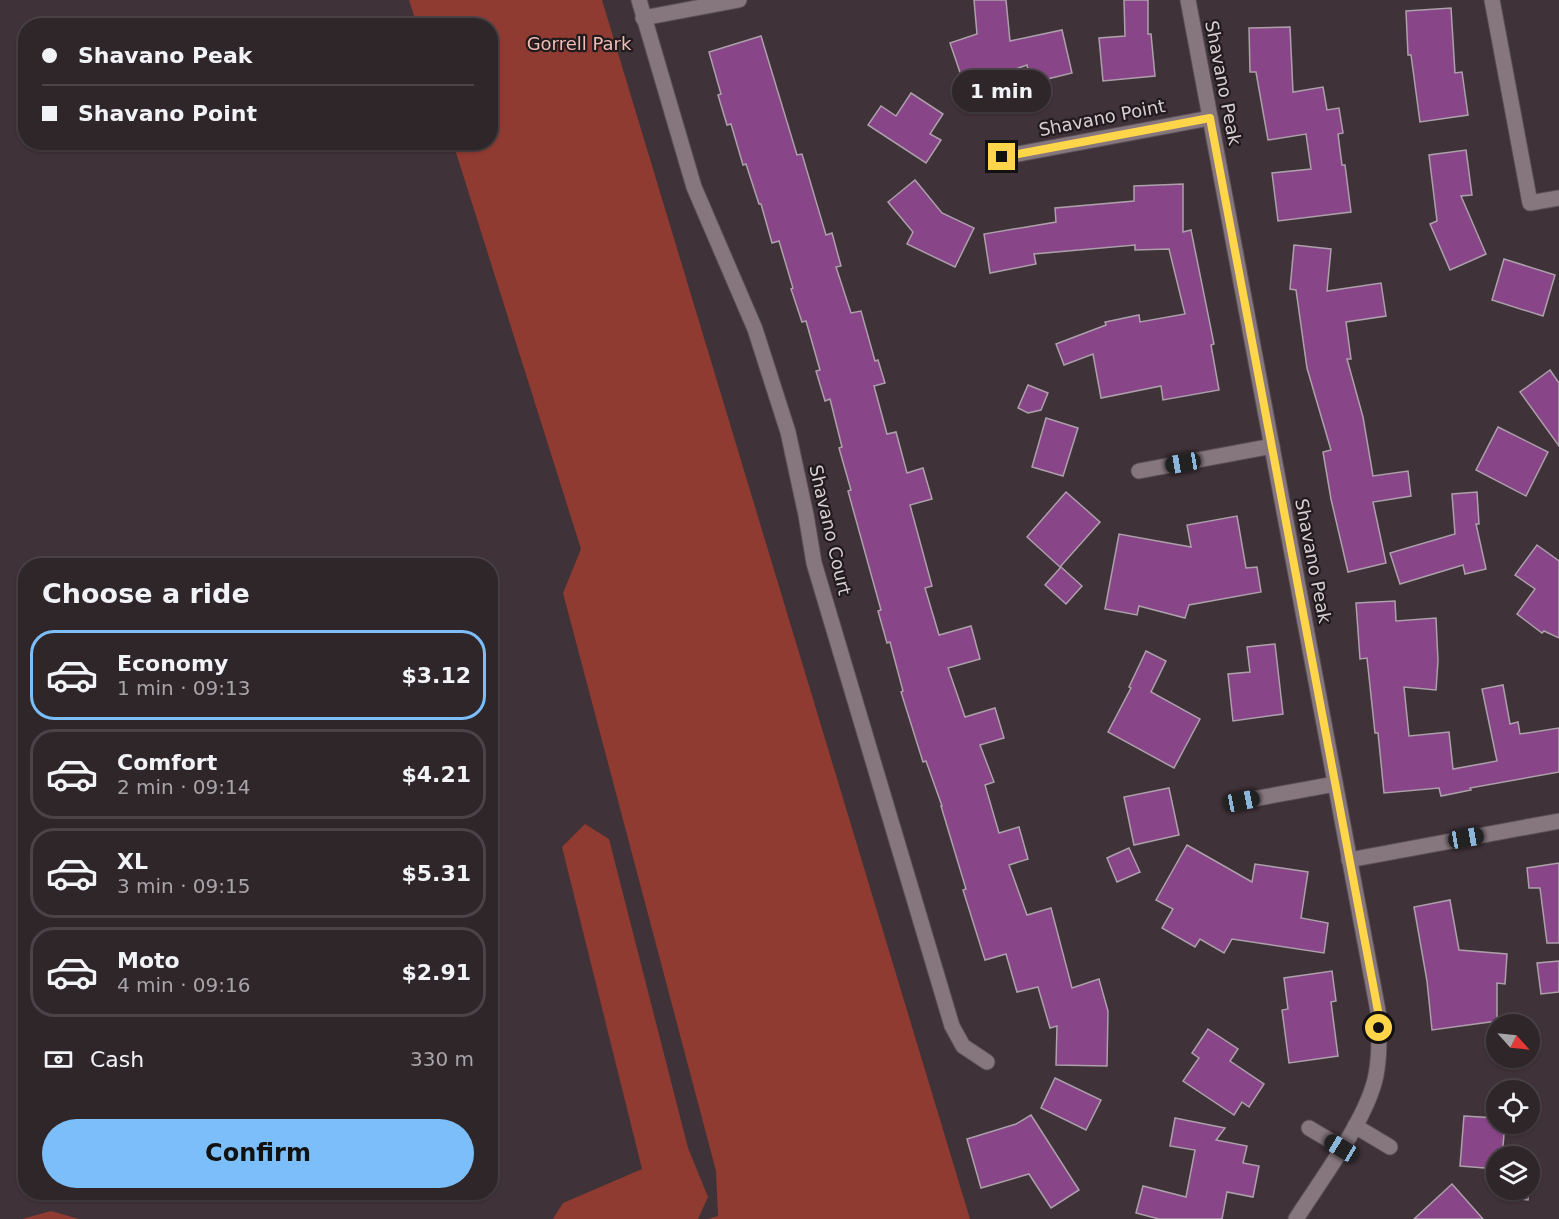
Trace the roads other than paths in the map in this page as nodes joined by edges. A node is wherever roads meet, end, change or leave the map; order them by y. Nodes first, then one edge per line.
1 (639, 0) edge
2 (739, 0) edge
3 (1188, 0) edge
4 (1492, 0) edge
5 (643, 18) junction
6 (1210, 118) junction
7 (1002, 157) dead end
8 (1559, 198) edge
9 (1272, 446) junction
10 (1139, 471) dead end
11 (1335, 784) junction
12 (1242, 801) dead end
13 (1559, 821) edge
14 (1349, 860) junction
15 (987, 1062) dead end
16 (1355, 1125) junction
17 (1309, 1128) dead end
18 (1390, 1147) dead end
19 (1341, 1148) junction
20 (1296, 1219) edge

1 - 5 street, Shavano Court
2 - 5 street
3 - 6 street, Shavano Peak
4 - 8 street
5 - 15 street, Shavano Court
6 - 7 street, Shavano Point
6 - 9 street, Shavano Peak
9 - 10 street
9 - 11 street, Shavano Peak
11 - 12 street
11 - 14 street, Shavano Peak
13 - 14 street
14 - 16 street, Shavano Peak
16 - 18 street
16 - 19 street, Shavano Peak
17 - 19 street
19 - 20 street, Shavano Peak

